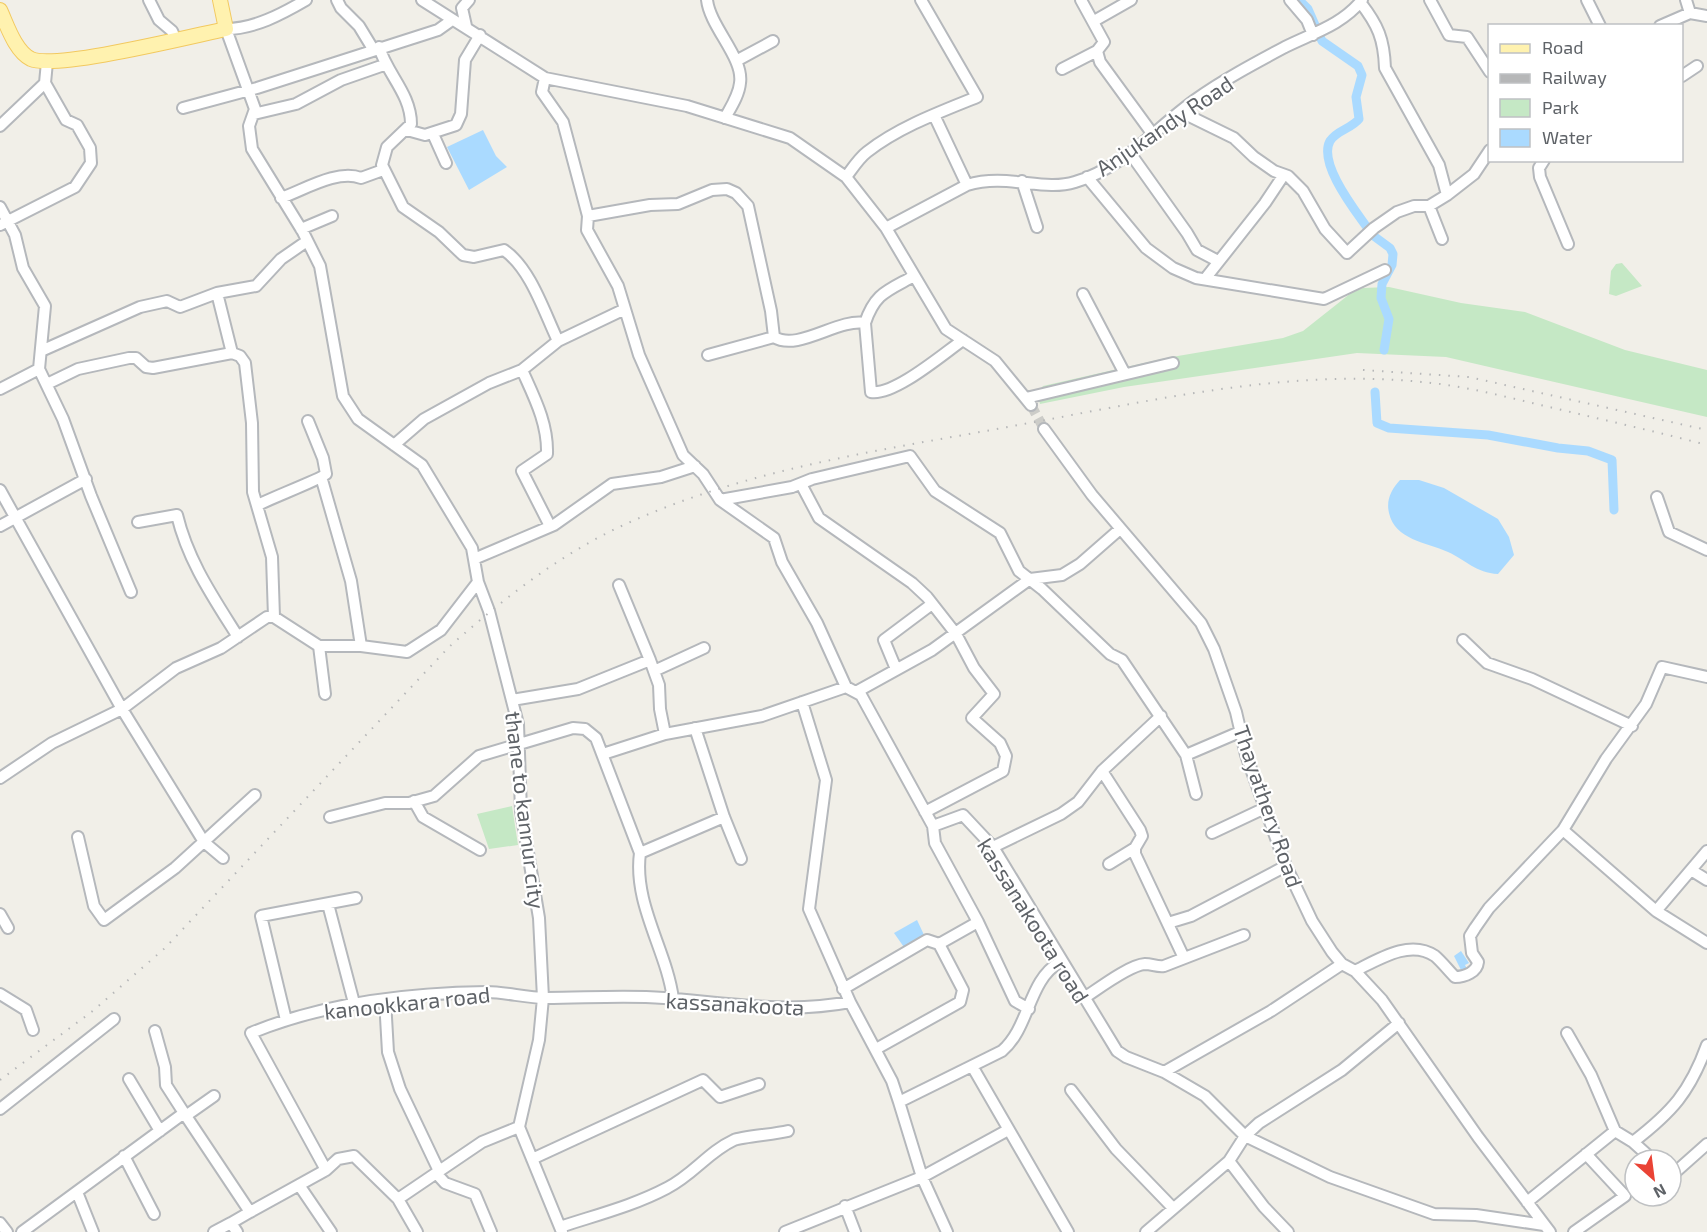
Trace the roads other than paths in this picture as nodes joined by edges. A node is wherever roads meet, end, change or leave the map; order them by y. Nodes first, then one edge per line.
1 (149, 0) edge
2 (220, 0) edge
3 (306, 0) edge
4 (337, 0) edge
5 (423, 0) edge
6 (469, 0) edge
7 (707, 0) edge
8 (921, 0) edge
9 (1081, 0) edge
10 (1131, 0) edge
11 (1290, 0) edge
12 (1430, 0) edge
13 (1587, 0) edge
14 (1686, 0) edge
15 (1361, 1) edge
16 (0, 10) edge
17 (1690, 13) junction
18 (1707, 16) edge
19 (452, 20) junction
20 (1094, 21) junction
21 (1599, 24) edge
22 (1665, 24) edge
23 (466, 26) junction
24 (226, 29) junction
25 (480, 35) junction
26 (1313, 35) junction
27 (176, 40) junction
28 (773, 41) dead end
29 (376, 48) junction
30 (1097, 51) junction
31 (736, 61) junction
32 (47, 62) junction
33 (384, 65) junction
34 (1697, 66) dead end
35 (1062, 69) dead end
36 (1488, 69) edge
37 (1683, 75) edge
38 (545, 78) junction
39 (45, 83) junction
40 (250, 89) junction
41 (183, 108) dead end
42 (1181, 112) junction
43 (254, 114) junction
44 (934, 115) junction
45 (725, 118) junction
46 (0, 126) edge
47 (407, 130) junction
48 (433, 134) junction
49 (1154, 136) junction
50 (1130, 153) junction
51 (1488, 153) edge
52 (1543, 162) edge
53 (446, 163) dead end
54 (383, 170) junction
55 (1283, 176) junction
56 (846, 177) junction
57 (1087, 177) junction
58 (1022, 181) junction
59 (967, 185) junction
60 (1447, 195) junction
61 (281, 198) junction
62 (1429, 206) junction
63 (0, 207) edge
64 (332, 216) dead end
65 (588, 216) junction
66 (4, 224) edge
67 (1037, 227) dead end
68 (886, 228) junction
69 (301, 229) junction
70 (1443, 239) dead end
71 (307, 241) junction
72 (1568, 244) dead end
73 (1218, 261) junction
74 (1384, 270) dead end
75 (914, 276) junction
76 (1205, 279) junction
77 (217, 293) junction
78 (1083, 294) dead end
79 (625, 309) junction
80 (865, 323) junction
81 (774, 337) junction
82 (963, 340) junction
83 (558, 341) junction
84 (41, 351) junction
85 (232, 353) junction
86 (708, 355) dead end
87 (1173, 363) dead end
88 (39, 369) junction
89 (522, 370) junction
90 (1125, 374) junction
91 (47, 384) junction
92 (0, 389) edge
93 (308, 421) dead end
94 (1044, 429) tunnel mouth
95 (394, 445) junction
96 (695, 466) junction
97 (86, 479) junction
98 (322, 480) junction
99 (801, 483) junction
100 (0, 490) edge
101 (1657, 497) dead end
102 (720, 500) junction
103 (258, 505) junction
104 (15, 517) junction
105 (138, 522) dead end
106 (0, 526) edge
107 (550, 526) junction
108 (1120, 529) junction
109 (1707, 550) edge
110 (474, 559) junction
111 (1030, 579) junction
112 (478, 582) junction
113 (619, 585) dead end
114 (131, 592) dead end
115 (932, 604) junction
116 (274, 617) junction
117 (956, 634) junction
118 (238, 637) junction
119 (1463, 640) dead end
120 (319, 645) junction
121 (361, 646) junction
122 (704, 648) dead end
123 (652, 665) junction
124 (896, 669) junction
125 (1707, 677) edge
126 (851, 690) junction
127 (325, 694) dead end
128 (512, 700) junction
129 (802, 702) junction
130 (122, 709) junction
131 (1161, 716) junction
132 (1632, 726) junction
133 (695, 728) junction
134 (1242, 731) junction
135 (664, 734) junction
136 (519, 744) junction
137 (603, 754) junction
138 (1186, 755) junction
139 (1102, 771) junction
140 (0, 778) edge
141 (1197, 794) dead end
142 (255, 795) dead end
143 (414, 801) junction
144 (1265, 808) junction
145 (926, 812) junction
146 (330, 817) dead end
147 (724, 817) junction
148 (933, 825) junction
149 (1563, 830) junction
150 (1212, 833) dead end
151 (78, 837) dead end
152 (204, 842) junction
153 (993, 847) junction
154 (1135, 848) junction
155 (480, 850) dead end
156 (1707, 851) edge
157 (640, 853) junction
158 (223, 858) dead end
159 (741, 859) dead end
160 (1109, 864) dead end
161 (1286, 866) junction
162 (1691, 870) junction
163 (1707, 880) edge
164 (357, 898) dead end
165 (328, 904) junction
166 (1656, 911) junction
167 (0, 914) edge
168 (978, 922) junction
169 (1168, 923) junction
170 (8, 928) dead end
171 (1244, 935) dead end
172 (1707, 943) edge
173 (939, 944) junction
174 (1184, 958) junction
175 (1060, 962) junction
176 (1342, 964) junction
177 (1355, 971) junction
178 (843, 989) junction
179 (0, 994) edge
180 (543, 998) junction
181 (1084, 998) junction
182 (673, 999) junction
183 (386, 1000) junction
184 (850, 1002) junction
185 (354, 1004) junction
186 (1029, 1009) junction
187 (114, 1019) dead end
188 (286, 1020) junction
189 (1399, 1023) junction
190 (33, 1030) dead end
191 (154, 1031) dead end
192 (1567, 1033) dead end
193 (1707, 1045) edge
194 (876, 1049) junction
195 (972, 1066) junction
196 (1164, 1072) junction
197 (129, 1079) dead end
198 (759, 1084) dead end
199 (1071, 1090) dead end
200 (214, 1096) dead end
201 (899, 1102) junction
202 (0, 1109) edge
203 (185, 1114) junction
204 (519, 1127) junction
205 (1008, 1130) junction
206 (160, 1131) junction
207 (788, 1131) dead end
208 (1615, 1131) junction
209 (1245, 1136) junction
210 (1633, 1142) junction
211 (1707, 1144) edge
212 (1640, 1148) edge
213 (1586, 1154) junction
214 (124, 1156) junction
215 (532, 1159) junction
216 (1230, 1161) junction
217 (1683, 1165) edge
218 (326, 1170) junction
219 (437, 1172) junction
220 (922, 1177) junction
221 (299, 1185) junction
222 (77, 1191) junction
223 (398, 1199) junction
224 (1527, 1202) junction
225 (845, 1206) junction
226 (1172, 1207) junction
227 (250, 1212) junction
228 (154, 1214) dead end
229 (0, 1223) edge
230 (234, 1227) edge
231 (1547, 1228) edge
232 (561, 1230) edge
233 (7, 1232) edge
234 (22, 1232) edge
235 (93, 1232) edge
236 (214, 1232) edge
237 (331, 1232) edge
238 (417, 1232) edge
239 (491, 1232) edge
240 (785, 1232) edge
241 (855, 1232) edge
242 (947, 1232) edge
243 (1068, 1232) edge
244 (1146, 1232) edge
245 (1288, 1232) edge
246 (1574, 1232) edge

1 - 27 street
2 - 24 main road
3 - 24 street
4 - 29 street
5 - 19 street
6 - 23 street
7 - 31 street
8 - 44 street
9 - 20 street
10 - 20 street
11 - 26 street
12 - 36 street
13 - 21 street
14 - 17 street
15 - 26 street, Anjukandy Road
15 - 60 street
16 - 32 main road
17 - 18 street
17 - 22 street
19 - 23 street
19 - 29 street
20 - 30 street
23 - 25 street
24 - 27 main road
24 - 40 street, thane to kannur city
25 - 38 street
25 - 48 street
26 - 42 street, Anjukandy Road
27 - 32 main road
28 - 31 street
29 - 33 street
29 - 40 street
30 - 35 street
30 - 49 street
31 - 45 street
32 - 39 street
33 - 43 street
33 - 47 street
34 - 37 street
38 - 45 street
38 - 65 street
39 - 46 street
39 - 66 street
40 - 41 street
40 - 43 street, thane to kannur city
42 - 49 street, Anjukandy Road
42 - 55 street
43 - 61 street, thane to kannur city
44 - 56 street
44 - 59 street
45 - 56 street
47 - 48 street
47 - 54 street
48 - 53 street
49 - 50 street, Anjukandy Road
50 - 57 street, Anjukandy Road
50 - 73 street
51 - 60 street
52 - 72 street
54 - 61 street
54 - 83 street
55 - 62 street
55 - 73 street
56 - 68 street
57 - 58 street, Anjukandy Road
57 - 76 street
58 - 59 street, Anjukandy Road
58 - 67 street
59 - 68 street, Anjukandy Road
60 - 62 street
61 - 69 street, thane to kannur city
62 - 70 street
63 - 66 street
64 - 69 street
65 - 79 street
65 - 81 street
66 - 84 street
68 - 75 street
69 - 71 street, thane to kannur city
71 - 77 street
71 - 95 street, thane to kannur city
73 - 76 street
74 - 76 street
75 - 80 street
75 - 82 street
77 - 84 street
77 - 85 street
78 - 90 street
79 - 83 street
79 - 96 street
80 - 81 street
80 - 82 street
81 - 86 street
82 - 90 street
83 - 89 street
84 - 88 street
85 - 91 street
85 - 103 street
87 - 90 street
88 - 91 street
88 - 92 street
89 - 95 street
89 - 107 street
91 - 97 street
93 - 98 street
94 - 108 street, Thayathery Road
95 - 110 street, thane to kannur city
96 - 102 street
96 - 107 street
97 - 104 street
97 - 114 street
98 - 103 street
98 - 121 street
99 - 102 street
99 - 111 street
99 - 115 street
100 - 104 street
101 - 109 street
102 - 126 street
103 - 116 street
104 - 106 street
104 - 130 street
105 - 118 street
107 - 110 street
108 - 111 street
108 - 134 street, Thayathery Road
110 - 112 street, thane to kannur city
111 - 117 street
111 - 131 street
112 - 121 street
112 - 128 street, thane to kannur city
113 - 123 street
115 - 117 street
115 - 124 street
116 - 118 street
116 - 120 street
117 - 124 street
117 - 145 street
118 - 130 street
119 - 132 street
120 - 121 street
120 - 127 street
122 - 123 street
123 - 128 street
123 - 135 street
124 - 126 street
125 - 132 street
126 - 129 street
126 - 145 street
128 - 136 street, thane to kannur city
129 - 133 street
129 - 178 street
130 - 140 street
130 - 152 street
131 - 138 street
131 - 139 street
132 - 149 street
133 - 135 street
133 - 147 street
134 - 138 street
134 - 144 street, Thayathery Road
135 - 137 street
136 - 137 street
136 - 143 street
136 - 180 street, thane to kannur city
137 - 157 street
138 - 141 street
139 - 153 street
139 - 154 street
142 - 152 street
143 - 146 street
143 - 155 street
144 - 150 street
144 - 161 street, Thayathery Road
145 - 148 street
147 - 157 street
147 - 159 street
148 - 153 street, kassanakoota road
148 - 168 street
149 - 166 street
149 - 177 street
151 - 152 street
152 - 158 street
153 - 175 street, kassanakoota road
154 - 160 street
154 - 169 street
156 - 162 street
157 - 182 street
161 - 169 street
161 - 176 street, Thayathery Road
162 - 163 street
162 - 166 street
164 - 165 street
165 - 185 street
165 - 188 street
166 - 172 street
167 - 170 street
168 - 173 street
168 - 186 street
169 - 174 street
171 - 174 street
173 - 178 street
173 - 194 street
174 - 181 street
175 - 181 street, kassanakoota road
175 - 186 street
176 - 177 street, Thayathery Road
176 - 196 street
177 - 189 street, Thayathery Road
178 - 184 street
179 - 190 street
180 - 182 street, kassanakoota
180 - 183 street, kanookkara road
180 - 204 street, thane to kannur city
181 - 196 street, kassanakoota road
182 - 184 street, kassanakoota
183 - 185 street, kanookkara road
183 - 219 street
184 - 194 street
185 - 188 street, kanookkara road
186 - 195 street
187 - 202 street
188 - 218 street, kanookkara road
189 - 209 street
189 - 224 street, Thayathery Road
191 - 203 street
192 - 208 street
193 - 210 street
194 - 201 street
195 - 201 street
195 - 205 street
196 - 209 street, kassanakoota road
197 - 206 street
198 - 215 street
199 - 226 street
200 - 203 street
201 - 220 street
203 - 206 street
203 - 227 street
204 - 215 street
204 - 219 street
205 - 220 street
205 - 243 street
206 - 214 street
207 - 232 street
208 - 210 street
208 - 213 street
209 - 216 street
209 - 231 street, kassanakoota road
210 - 212 street
211 - 217 street
213 - 224 street
213 - 246 street
214 - 222 street
214 - 228 street
215 - 232 street
216 - 226 street
216 - 245 street
218 - 221 street
218 - 223 street
219 - 223 street
219 - 239 street
220 - 225 street
220 - 242 street
221 - 227 street
221 - 237 street
222 - 234 street
222 - 235 street
223 - 238 street
224 - 231 street, Thayathery Road
225 - 240 street
225 - 241 street
226 - 244 street
227 - 230 street
229 - 233 street
230 - 236 street

